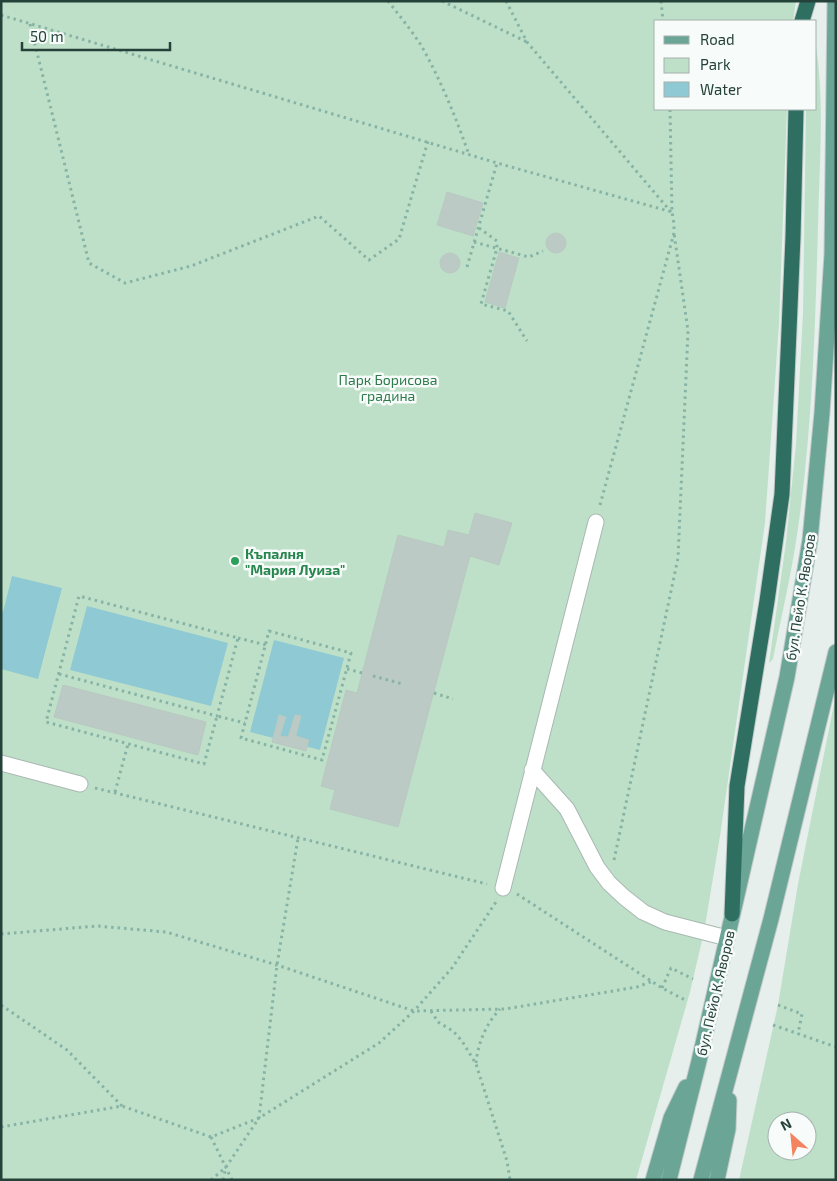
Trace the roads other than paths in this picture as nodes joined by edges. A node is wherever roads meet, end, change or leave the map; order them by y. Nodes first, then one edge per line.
1 (808, 1) edge
2 (835, 1) edge
3 (802, 20) edge
4 (796, 110) edge
5 (596, 522) road end
6 (836, 652) edge
7 (1, 763) edge
8 (532, 770) junction
9 (80, 784) road end
10 (503, 888) road end
11 (732, 914) junction
12 (727, 938) junction
13 (699, 1061) junction
14 (731, 1071) junction
15 (653, 1180) edge
16 (670, 1180) edge
17 (701, 1180) edge
18 (717, 1180) edge

1 - 3 highway
2 - 11 main road, бул. Пейо К. Яворов
4 - 11 highway
5 - 8 lane
6 - 14 main road
7 - 9 lane
8 - 10 lane
8 - 12 lane
11 - 12 main road, бул. Пейо К. Яворов
12 - 13 main road, бул. Пейо К. Яворов
13 - 15 main road
13 - 16 main road, бул. Пейо К. Яворов
14 - 17 main road
14 - 18 main road

